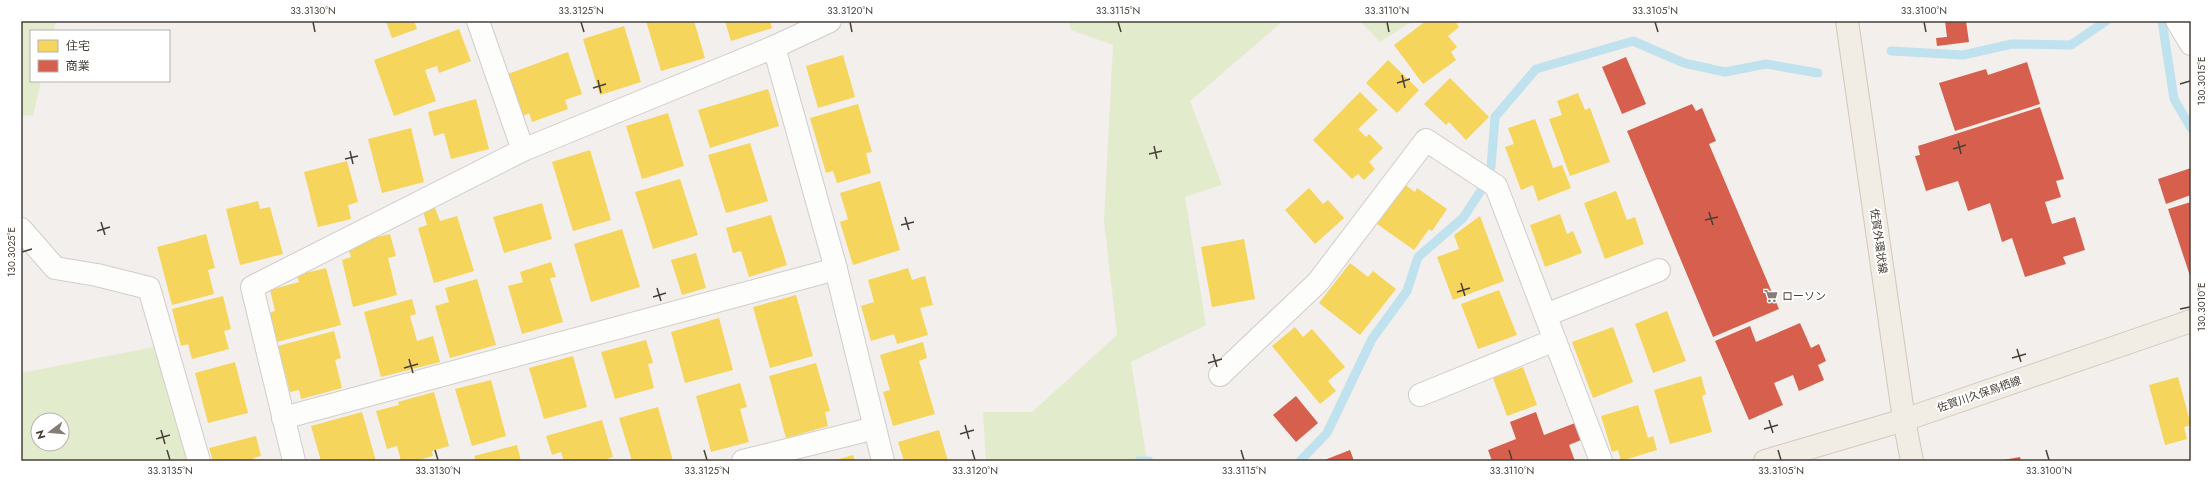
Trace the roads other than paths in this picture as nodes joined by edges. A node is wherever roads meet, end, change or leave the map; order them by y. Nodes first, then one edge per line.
1 (478, 21) edge
2 (830, 21) edge
3 (1847, 21) edge
4 (2177, 21) edge
5 (2191, 44) edge
6 (774, 47) junction
7 (523, 150) junction
8 (21, 229) edge
9 (836, 269) junction
10 (1658, 270) dead end
11 (1546, 315) junction
12 (2191, 321) edge
13 (1555, 340) junction
14 (1220, 375) dead end
15 (1420, 395) dead end
16 (283, 418) junction
17 (1904, 420) junction
18 (875, 428) junction
19 (199, 461) edge
20 (294, 461) edge
21 (743, 461) edge
22 (883, 461) edge
23 (1601, 461) edge
24 (1765, 461) edge
25 (1912, 461) edge

1 - 7 street
2 - 6 street
3 - 17 main road, 佐賀外環状線
4 - 5 street
6 - 7 street
6 - 9 street
7 - 16 street
8 - 19 street
9 - 16 street
9 - 18 street
10 - 11 street
11 - 13 street
11 - 14 street
12 - 17 main road, 佐賀川久保鳥栖線
13 - 15 street
13 - 23 street
16 - 20 street
17 - 24 main road, 佐賀川久保鳥栖線
17 - 25 main road, 佐賀外環状線
18 - 21 street
18 - 22 street

